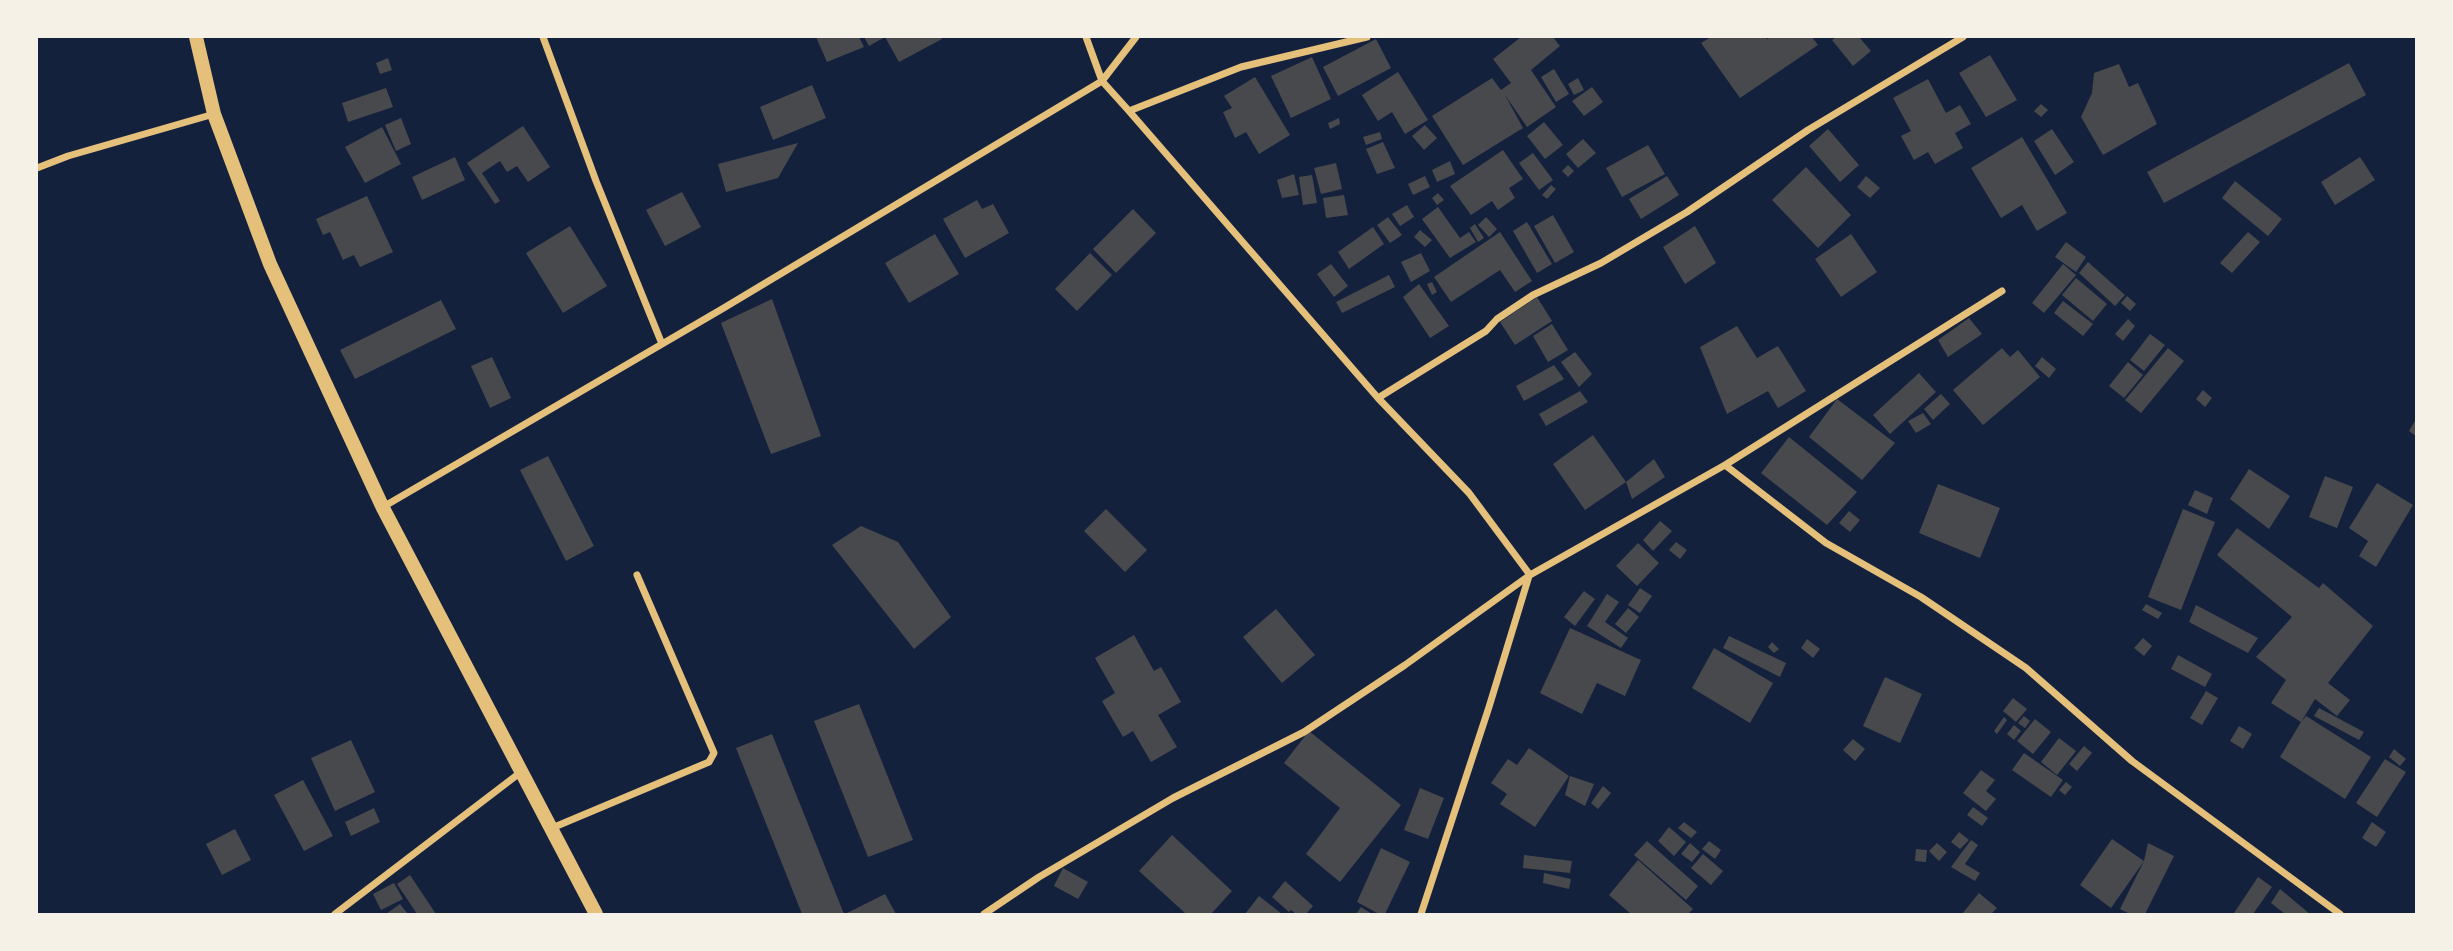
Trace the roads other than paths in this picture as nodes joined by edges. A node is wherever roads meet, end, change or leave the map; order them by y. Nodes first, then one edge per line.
1 (196, 37) edge
2 (543, 37) edge
3 (1086, 37) edge
4 (1136, 37) edge
5 (1367, 37) edge
6 (1964, 37) edge
7 (1102, 81) junction
8 (1129, 111) junction
9 (214, 114) junction
10 (37, 168) edge
11 (2002, 291) dead end
12 (662, 344) junction
13 (1378, 398) junction
14 (1725, 465) junction
15 (383, 508) junction
16 (638, 575) dead end
17 (1530, 575) junction
18 (521, 772) junction
19 (551, 829) junction
20 (335, 914) edge
21 (596, 914) edge
22 (984, 914) edge
23 (1421, 914) edge
24 (2340, 914) edge

1 - 9 main road
2 - 12 street
3 - 7 street
4 - 7 street
5 - 8 street
6 - 13 street
7 - 8 street
7 - 12 street
8 - 13 street
9 - 10 street
9 - 15 main road
11 - 14 street
12 - 15 street
13 - 17 street
14 - 17 street
14 - 24 street
15 - 18 main road
16 - 19 street
17 - 22 street
17 - 23 street
18 - 19 main road
18 - 20 street
19 - 21 main road

